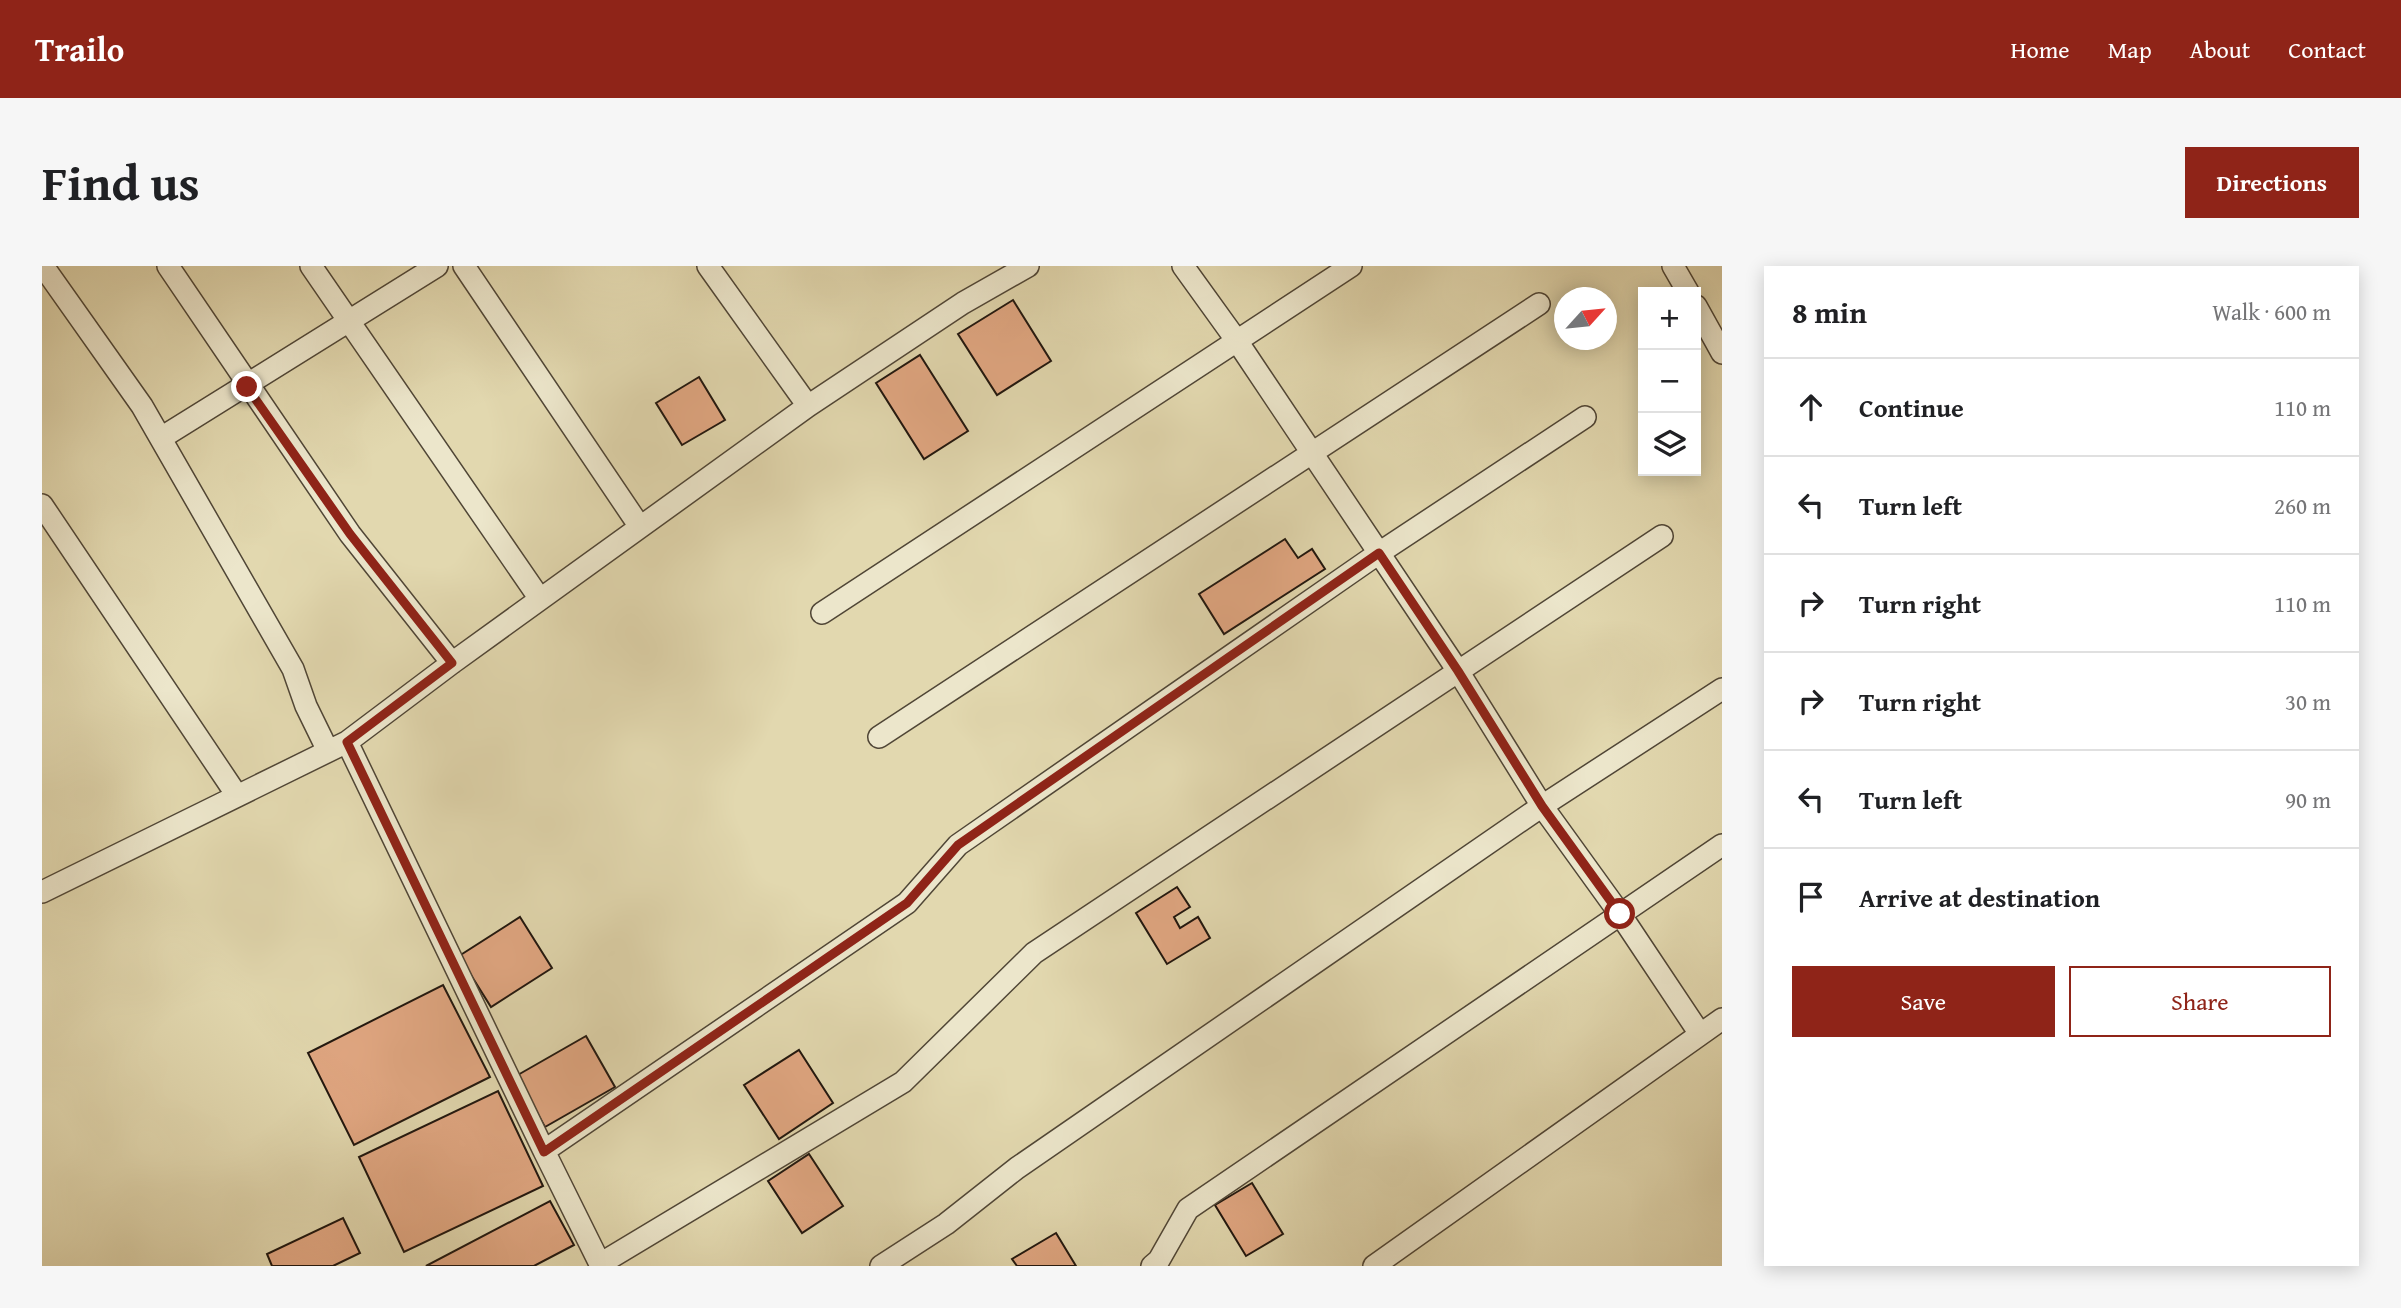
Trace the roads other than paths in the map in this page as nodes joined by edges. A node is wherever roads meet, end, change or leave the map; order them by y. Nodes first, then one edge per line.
1 (43, 266) edge
2 (169, 266) edge
3 (311, 266) edge
4 (437, 266) edge
5 (464, 266) edge
6 (708, 266) edge
7 (1028, 266) edge
8 (1183, 266) edge
9 (1351, 266) edge
10 (1673, 266) edge
11 (1685, 287) edge
12 (1539, 304) dead end
13 (1701, 315) edge
14 (348, 321) junction
15 (1237, 341) junction
16 (1722, 353) edge
17 (247, 387) junction
18 (808, 406) junction
19 (1585, 417) dead end
20 (160, 438) junction
21 (1312, 453) junction
22 (42, 505) edge
23 (640, 527) junction
24 (1662, 536) dead end
25 (1379, 553) junction
26 (540, 599) junction
27 (822, 613) dead end
28 (452, 663) junction
29 (1458, 671) junction
30 (1722, 689) edge
31 (879, 737) dead end
32 (338, 747) junction
33 (236, 794) junction
34 (1542, 806) junction
35 (1722, 845) edge
36 (42, 892) edge
37 (1620, 914) junction
38 (1722, 1019) edge
39 (1700, 1034) junction
40 (544, 1152) junction
41 (601, 1265) edge
42 (881, 1266) edge
43 (1152, 1266) edge
44 (1374, 1266) edge

1 - 20 street
2 - 17 street
3 - 14 street
4 - 14 street
5 - 23 street
6 - 18 street
7 - 18 street
8 - 15 street
9 - 15 street
10 - 11 street
12 - 21 street
13 - 16 street
14 - 17 street
14 - 26 street
15 - 21 street
15 - 27 street
17 - 20 street
17 - 28 street
18 - 23 street
19 - 25 street
20 - 32 street
21 - 25 street
21 - 31 street
22 - 33 street
23 - 26 street
24 - 29 street
25 - 29 street
25 - 40 street
26 - 28 street
28 - 32 street
29 - 34 street
29 - 41 street
30 - 34 street
32 - 33 street
32 - 40 street
33 - 36 street
34 - 37 street
34 - 42 street
35 - 37 street
37 - 39 street
37 - 43 street
38 - 39 street
39 - 44 street
40 - 41 street

